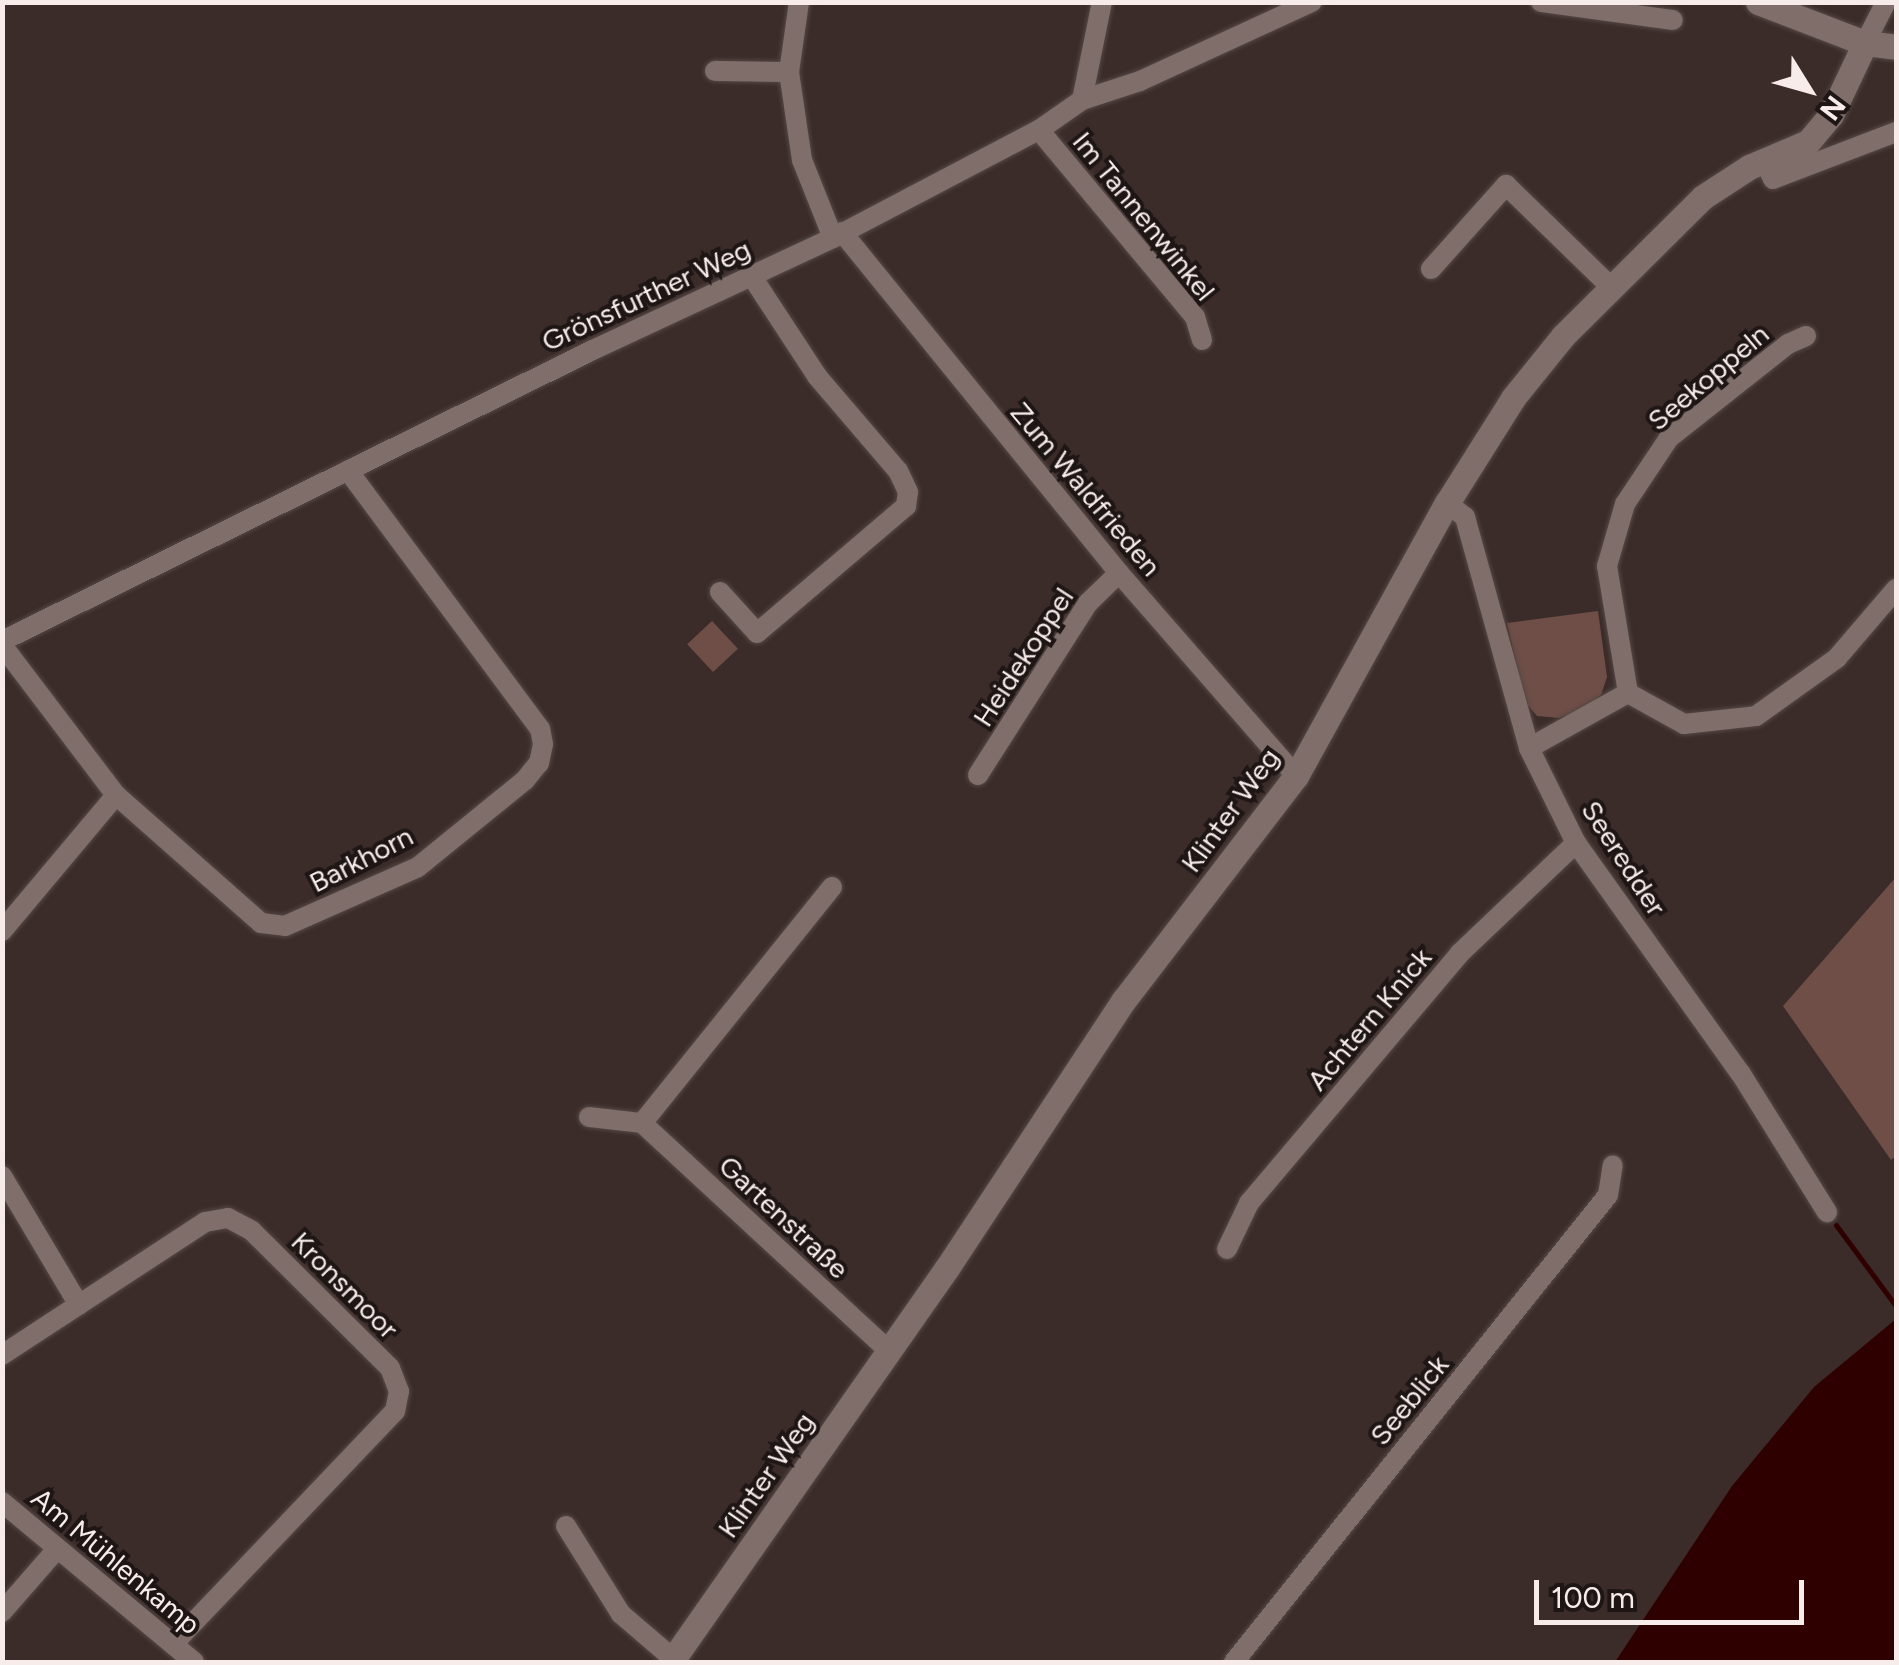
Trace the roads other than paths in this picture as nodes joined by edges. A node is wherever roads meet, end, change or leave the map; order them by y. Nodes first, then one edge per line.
1 (799, 2) edge
2 (1102, 2) edge
3 (1312, 2) edge
4 (1541, 2) edge
5 (1758, 2) edge
6 (1886, 2) edge
7 (1672, 20) dead end
8 (1865, 42) junction
9 (1896, 47) edge
10 (715, 71) dead end
11 (788, 72) junction
12 (1082, 100) junction
13 (1039, 130) junction
14 (1896, 132) edge
15 (1812, 151) junction
16 (838, 235) junction
17 (1431, 269) dead end
18 (752, 275) junction
19 (1610, 287) junction
20 (1806, 336) dead end
21 (1202, 340) dead end
22 (348, 470) junction
23 (1447, 502) junction
24 (1118, 573) junction
25 (1896, 589) edge
26 (720, 592) dead end
27 (2, 643) edge
28 (1628, 693) junction
29 (1530, 748) junction
30 (978, 776) dead end
31 (1296, 776) junction
32 (116, 795) junction
33 (1576, 843) junction
34 (832, 887) dead end
35 (2, 931) edge
36 (589, 1117) dead end
37 (642, 1123) junction
38 (1613, 1165) dead end
39 (2, 1176) edge
40 (1827, 1212) dead end
41 (1227, 1249) dead end
42 (79, 1304) junction
43 (889, 1350) junction
44 (2, 1356) edge
45 (2, 1502) edge
46 (566, 1526) dead end
47 (57, 1548) junction
48 (2, 1612) edge
49 (173, 1644) junction
50 (674, 1661) edge
51 (194, 1662) edge
52 (1234, 1662) edge

1 - 11 street, Zum Waldfrieden
2 - 12 street
3 - 12 street, Grönsfurther Weg
4 - 7 street
5 - 8 street
6 - 8 street
8 - 9 street
8 - 15 street
10 - 11 street
11 - 16 street, Zum Waldfrieden
12 - 13 street, Grönsfurther Weg
13 - 16 street, Grönsfurther Weg
13 - 21 street, Im Tannenwinkel
14 - 15 street
15 - 19 street, Klinter Weg
16 - 18 street, Grönsfurther Weg
16 - 24 street, Zum Waldfrieden
17 - 19 street
18 - 22 street, Grönsfurther Weg
18 - 26 street
19 - 23 street, Klinter Weg
20 - 28 street, Seekoppeln
22 - 27 street, Grönsfurther Weg
22 - 32 street, Barkhorn
23 - 29 street, Seeredder
23 - 31 street, Klinter Weg
24 - 30 street, Heidekoppel
24 - 31 street, Zum Waldfrieden
25 - 28 street
27 - 32 street, Barkhorn
28 - 29 street
29 - 33 street, Seeredder
31 - 43 street, Klinter Weg
32 - 35 street
33 - 40 street, Seeredder
33 - 41 street, Achtern Knick
34 - 37 street
36 - 37 street
37 - 43 street, Gartenstraße
38 - 52 street, Seeblick
39 - 42 street
42 - 44 street, Kronsmoor
42 - 49 street, Kronsmoor
43 - 50 street, Klinter Weg
45 - 47 street, Am Mühlenkamp
46 - 50 street
47 - 48 street
47 - 49 street, Am Mühlenkamp
49 - 51 street, Am Mühlenkamp

